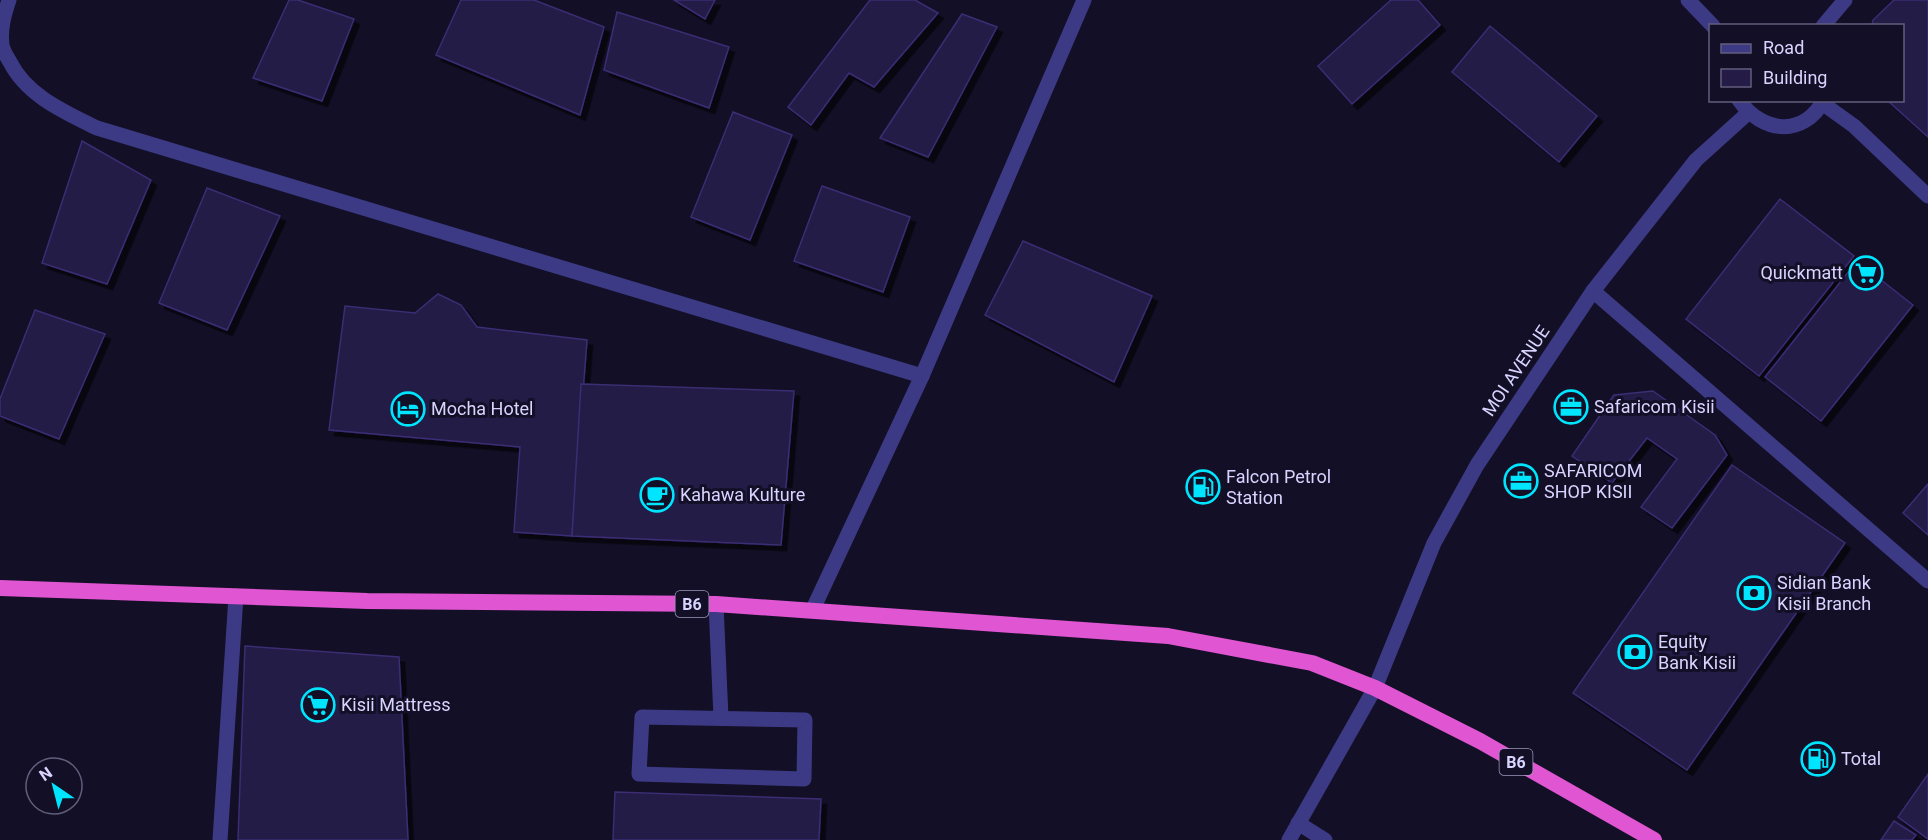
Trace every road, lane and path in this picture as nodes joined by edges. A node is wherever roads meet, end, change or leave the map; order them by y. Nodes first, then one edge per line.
1 (9, 0) edge
2 (1084, 0) edge
3 (1688, 0) edge
4 (1845, 0) edge
5 (1711, 24) edge
6 (1825, 24) edge
7 (1823, 102) edge
8 (1744, 107) edge
9 (1928, 196) edge
10 (1593, 291) junction
11 (922, 376) junction
12 (1928, 581) edge
13 (0, 588) edge
14 (236, 596) junction
15 (716, 604) junction
16 (813, 609) junction
17 (1375, 688) junction
18 (721, 718) junction
19 (1298, 823) junction
20 (220, 840) edge
21 (1289, 840) edge
22 (1325, 840) edge
23 (1654, 840) edge

1 - 11 street
2 - 11 street
3 - 5 street
4 - 6 street
7 - 8 street
7 - 9 street
8 - 10 street, MOI AVENUE
10 - 12 street
10 - 17 street, MOI AVENUE
11 - 16 street
13 - 14 highway, B6
14 - 15 highway, B6
14 - 20 street
15 - 16 highway, B6
15 - 18 street
16 - 17 highway, B6
17 - 19 street, MOI AVENUE
17 - 23 highway, B6
18 - 18 street
19 - 21 street, MOI AVENUE
19 - 22 street

